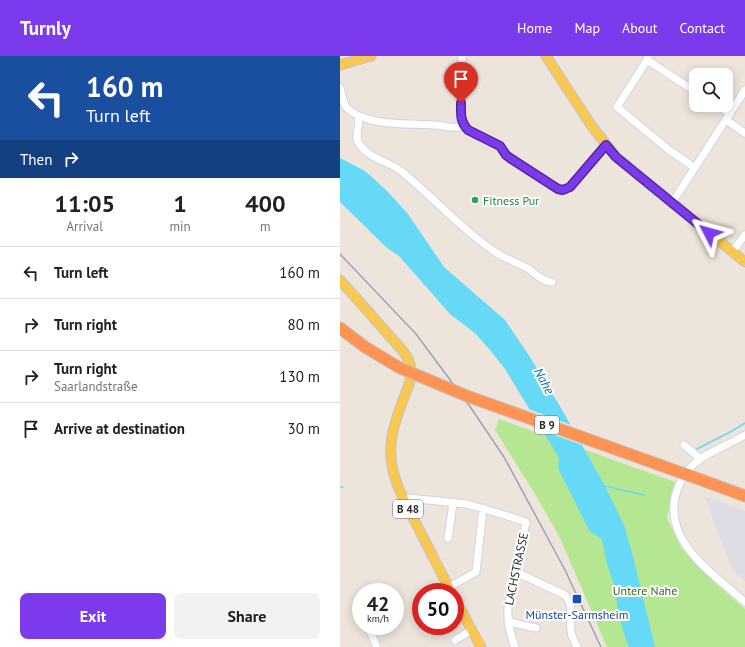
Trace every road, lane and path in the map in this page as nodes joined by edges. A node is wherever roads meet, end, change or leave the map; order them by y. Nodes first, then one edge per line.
1 (372, 56) edge
2 (462, 56) edge
3 (546, 56) edge
4 (647, 58) edge
5 (340, 65) edge
6 (689, 87) edge
7 (340, 88) edge
8 (745, 90) edge
9 (727, 112) edge
10 (730, 114) junction
11 (358, 116) junction
12 (726, 120) junction
13 (464, 126) junction
14 (745, 133) edge
15 (606, 145) junction
16 (695, 168) junction
17 (672, 203) junction
18 (745, 235) edge
19 (732, 252) junction
20 (745, 262) edge
21 (340, 280) edge
22 (552, 282) dead end
23 (340, 328) edge
24 (745, 435) edge
25 (684, 445) dead end
26 (701, 459) junction
27 (745, 496) edge
28 (404, 500) junction
29 (453, 503) junction
30 (483, 508) junction
31 (448, 538) dead end
32 (516, 572) junction
33 (447, 583) edge
34 (459, 583) edge
35 (745, 602) edge
36 (464, 615) edge
37 (508, 622) junction
38 (536, 628) dead end
39 (472, 630) junction
40 (372, 635) edge
41 (455, 640) dead end
42 (377, 647) edge
43 (480, 647) edge
44 (515, 647) edge
45 (577, 647) edge

1 - 5 main road
2 - 13 street
3 - 15 main road
4 - 6 street
4 - 16 street
7 - 11 street
8 - 10 street
9 - 10 street
10 - 12 street
11 - 13 street
11 - 22 street
12 - 14 street
12 - 16 street
13 - 15 street
15 - 17 main road
16 - 17 street
17 - 19 main road
18 - 19 street
19 - 20 main road
21 - 28 main road, B 48
23 - 27 highway, B 9, bridge
24 - 26 street
25 - 26 street
26 - 35 street
28 - 29 street, LACHSTRASSE
28 - 33 main road, B 48
29 - 30 street, LACHSTRASSE
29 - 31 street
30 - 32 street, LACHSTRASSE
30 - 34 street
32 - 37 street, LACHSTRASSE
32 - 45 street
36 - 39 main road
37 - 38 street, LACHSTRASSE
37 - 44 street, LACHSTRASSE
39 - 41 street
39 - 43 main road
40 - 42 street

